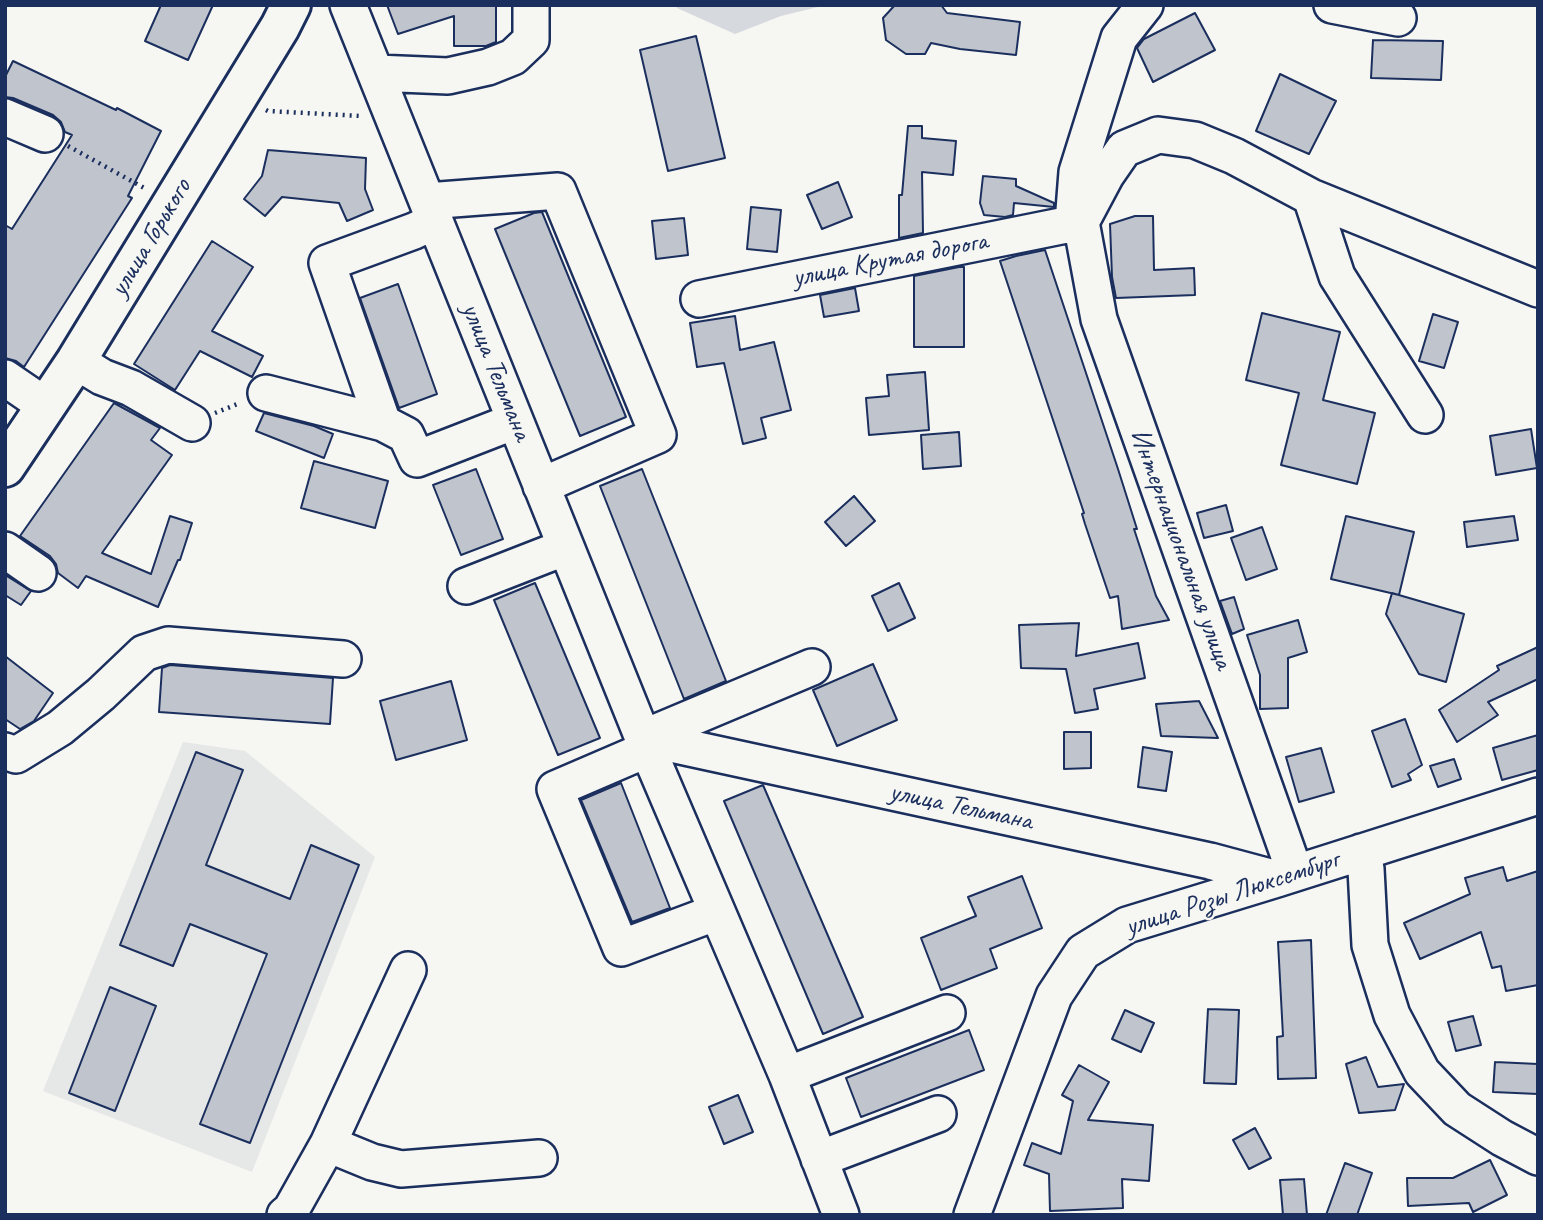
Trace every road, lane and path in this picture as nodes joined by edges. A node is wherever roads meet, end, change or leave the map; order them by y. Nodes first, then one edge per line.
1 (291, 5) edge
2 (348, 5) edge
3 (531, 5) edge
4 (1145, 5) edge
5 (1332, 5) edge
6 (1398, 18) dead end
7 (376, 73) junction
8 (268, 111) dead end
9 (5, 117) edge
10 (368, 117) dead end
11 (46, 134) joint
12 (152, 192) dead end
13 (1311, 197) junction
14 (431, 211) junction
15 (1077, 223) junction
16 (1538, 289) edge
17 (699, 299) dead end
18 (76, 361) junction
19 (5, 378) edge
20 (266, 393) joint
21 (46, 406) junction
22 (1424, 415) dead end
23 (515, 421) junction
24 (192, 423) joint
25 (383, 423) junction
26 (5, 467) edge
27 (541, 486) junction
28 (566, 547) junction
29 (5, 550) edge
30 (38, 573) dead end
31 (466, 586) dead end
32 (344, 659) dead end
33 (812, 667) dead end
34 (646, 743) junction
35 (5, 751) edge
36 (1538, 796) edge
37 (1361, 852) junction
38 (1286, 876) junction
39 (717, 912) junction
40 (408, 970) dead end
41 (947, 1013) dead end
42 (787, 1075) junction
43 (937, 1114) dead end
44 (1538, 1124) edge
45 (1502, 1138) junction
46 (328, 1144) junction
47 (1538, 1157) edge
48 (539, 1158) dead end
49 (819, 1159) junction
50 (285, 1215) edge
51 (841, 1215) edge
52 (972, 1215) edge

1 - 18 main road, улица Горького
2 - 7 street, улица Тельмана
3 - 7 street
4 - 15 street, Интернациональная улица
5 - 6 street
7 - 14 street, улица Тельмана
8 - 10 path
9 - 11 street
11 - 12 path
13 - 15 street
13 - 16 street
13 - 22 street
14 - 23 street, улица Тельмана
14 - 25 street
14 - 27 street
15 - 17 street, улица Крутая дорога
15 - 38 street, Интернациональная улица
18 - 21 main road, улица Горького
18 - 24 street
19 - 21 street
20 - 24 path
20 - 25 street
21 - 26 main road, улица Горького
23 - 25 street
23 - 27 street, улица Тельмана
27 - 28 street, улица Тельмана
28 - 31 street
28 - 34 street, улица Тельмана
29 - 30 street
32 - 35 street
33 - 34 street
34 - 38 street, улица Тельмана
34 - 39 street, улица Тельмана
34 - 39 street
36 - 37 street, улица Розы Люксембург
37 - 38 street, улица Розы Люксембург
37 - 45 street
38 - 52 street, улица Розы Люксембург
39 - 42 street, улица Тельмана
40 - 46 street
41 - 42 street
42 - 49 street, улица Тельмана
43 - 49 street
44 - 45 street
45 - 47 street
46 - 48 street
46 - 50 street
49 - 51 street, улица Тельмана

